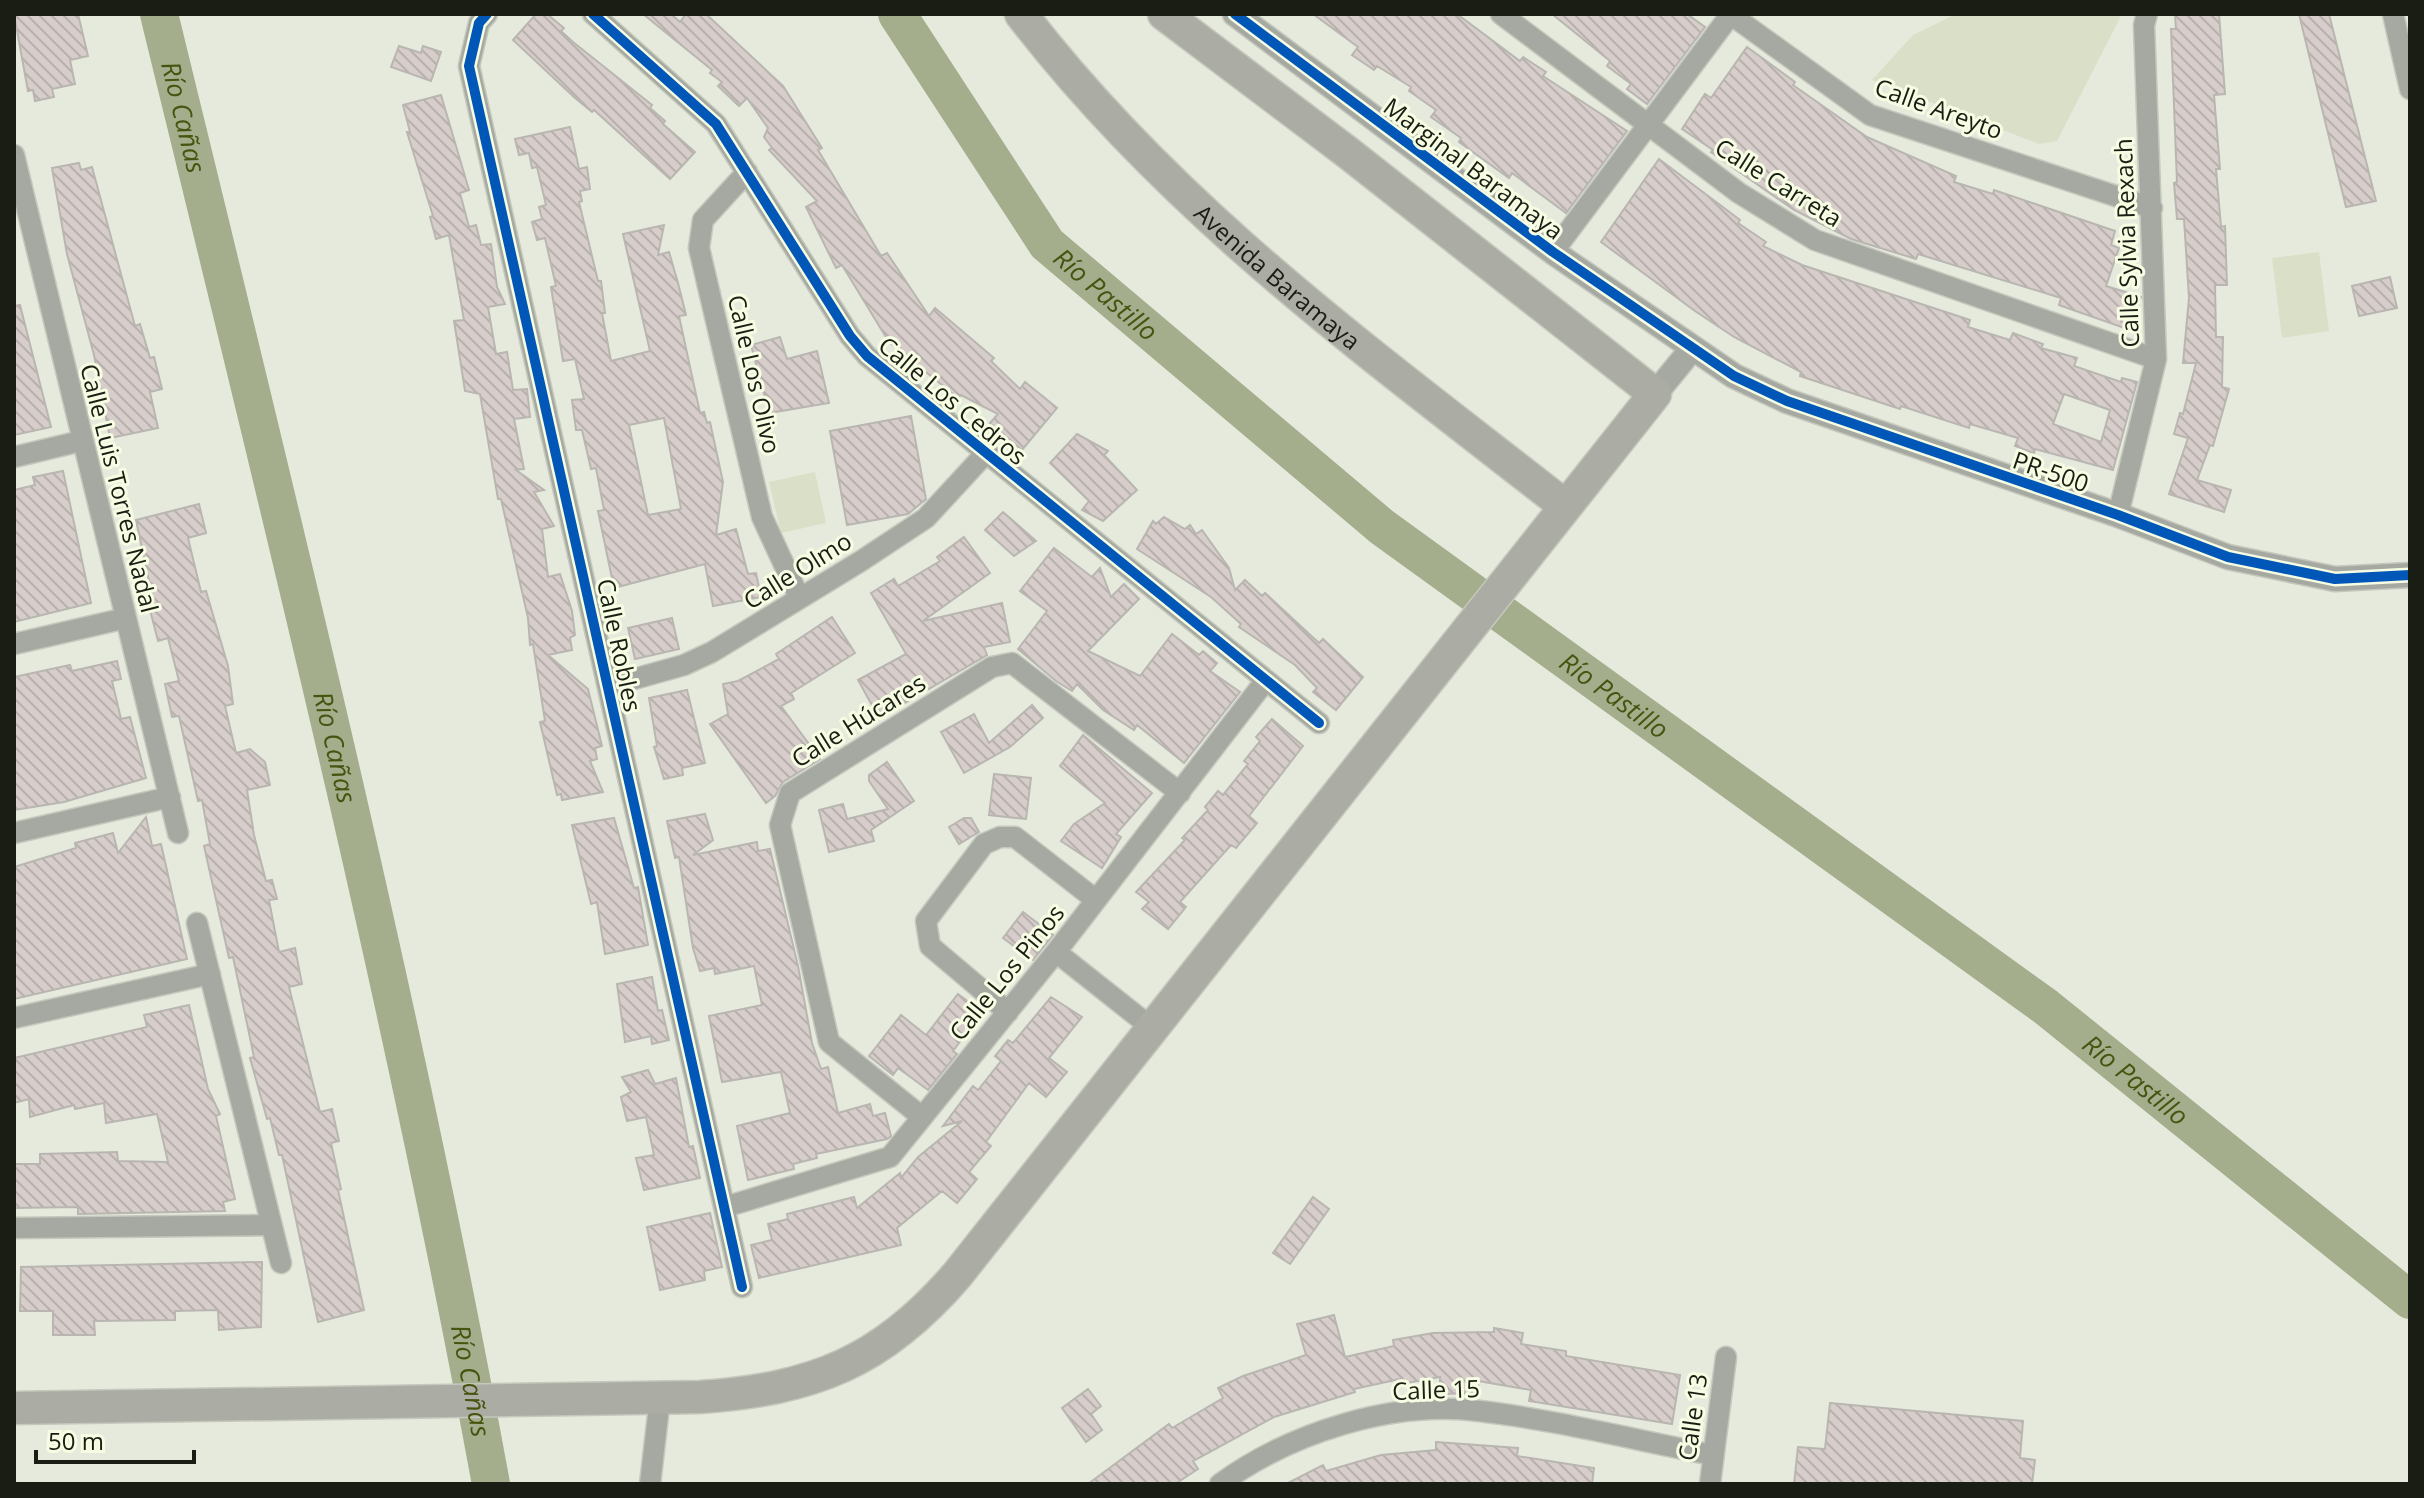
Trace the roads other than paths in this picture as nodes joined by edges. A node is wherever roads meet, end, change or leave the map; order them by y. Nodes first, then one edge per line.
1 (487, 14) edge
2 (593, 14) edge
3 (1021, 14) edge
4 (1164, 14) edge
5 (1235, 14) edge
6 (1501, 14) edge
7 (1731, 14) edge
8 (2147, 14) edge
9 (2393, 14) edge
10 (2410, 89) edge
11 (1648, 125) junction
12 (14, 155) edge
13 (747, 172) junction
14 (2152, 208) junction
15 (1553, 252) junction
16 (1691, 350) junction
17 (2156, 359) junction
18 (1655, 394) junction
19 (81, 441) junction
20 (985, 454) junction
21 (14, 457) edge
22 (1565, 506) junction
23 (2118, 515) junction
24 (2410, 575) edge
25 (799, 597) junction
26 (126, 618) junction
27 (14, 644) edge
28 (1266, 680) junction
29 (609, 686) junction
30 (1319, 723) dead end
31 (1180, 793) junction
32 (170, 797) junction
33 (14, 833) edge
34 (178, 833) dead end
35 (1096, 900) junction
36 (197, 923) dead end
37 (1056, 952) junction
38 (210, 974) junction
39 (1008, 1012) junction
40 (14, 1018) edge
41 (1152, 1028) junction
42 (922, 1117) junction
43 (725, 1207) junction
44 (271, 1225) junction
45 (14, 1228) edge
46 (281, 1263) dead end
47 (742, 1287) dead end
48 (1726, 1357) dead end
49 (660, 1398) junction
50 (14, 1408) edge
51 (1713, 1455) junction
52 (650, 1484) edge
53 (1220, 1484) edge
54 (1710, 1484) edge

1 - 29 street, Calle Robles
2 - 13 street, Calle Los Cedros
3 - 22 highway, Avenida Baramaya
4 - 18 highway
5 - 15 street, Marginal Baramaya
6 - 11 street, Calle Carreta
7 - 11 street
7 - 14 street, Calle Areyto
8 - 14 street, Calle Sylvia Rexach
9 - 10 street
11 - 15 street
11 - 17 street, Calle Carreta
12 - 19 street, Calle Luis Torres Nadal
13 - 20 street, Calle Los Cedros
13 - 25 street, Calle Los Olivo
14 - 17 street, Calle Sylvia Rexach
15 - 16 street, Marginal Baramaya
16 - 18 street
16 - 23 street, PR-500 / PR-500
17 - 23 street, Calle Sylvia Rexach
18 - 22 highway
19 - 21 street
19 - 26 street, Calle Luis Torres Nadal
20 - 25 street, Calle Olmo
20 - 28 street, Calle Los Cedros
22 - 41 highway
23 - 24 street, PR-500 / PR-500
25 - 29 street, Calle Olmo
26 - 27 street
26 - 32 street, Calle Luis Torres Nadal
28 - 30 street, Calle Los Cedros
28 - 31 street, Calle Los Pinos
29 - 43 street, Calle Robles
31 - 35 street, Calle Los Pinos
31 - 42 street, Calle Húcares
32 - 33 street
32 - 34 street, Calle Luis Torres Nadal
35 - 37 street, Calle Los Pinos
35 - 39 street
36 - 38 street
37 - 39 street, Calle Los Pinos
37 - 41 street
38 - 40 street
38 - 44 street
39 - 42 street, Calle Los Pinos
41 - 49 highway
42 - 43 street, Calle Los Pinos
43 - 47 street, Calle Robles
44 - 45 street
44 - 46 street
48 - 51 street, Calle 13
49 - 50 highway
49 - 52 street
51 - 53 street, Calle 15
51 - 54 street, Calle 13

